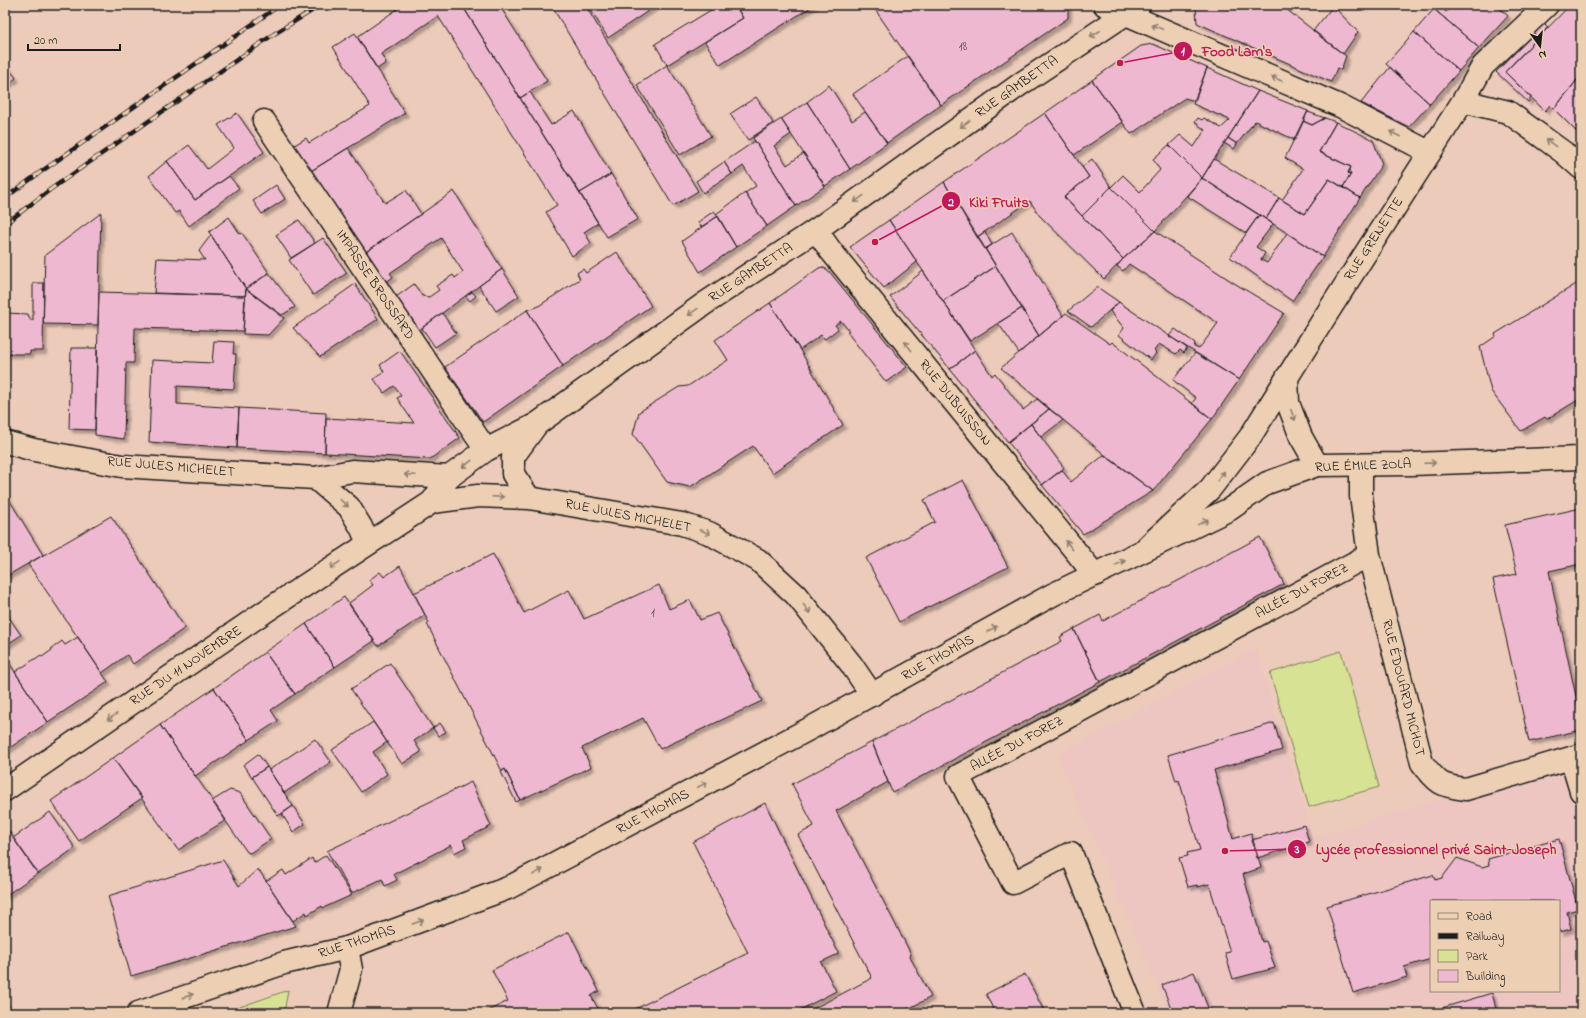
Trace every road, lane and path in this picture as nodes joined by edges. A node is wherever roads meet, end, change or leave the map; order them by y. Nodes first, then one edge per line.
1 (1105, 5) edge
2 (1547, 5) edge
3 (1132, 10) edge
4 (1463, 101) junction
5 (264, 121) dead end
6 (1429, 152) junction
7 (1581, 168) edge
8 (816, 230) junction
9 (1287, 377) junction
10 (537, 424) junction
11 (5, 442) edge
12 (486, 450) junction
13 (1581, 458) edge
14 (1317, 465) junction
15 (1361, 465) junction
16 (449, 477) junction
17 (315, 478) junction
18 (529, 498) junction
19 (432, 502) junction
20 (368, 543) junction
21 (1142, 551) junction
22 (1369, 555) junction
23 (1094, 575) junction
24 (872, 694) junction
25 (1576, 757) edge
26 (5, 790) edge
27 (1581, 791) edge
28 (347, 948) junction
29 (138, 1013) edge
30 (339, 1013) edge
31 (1135, 1013) edge

1 - 3 street
2 - 4 street, RUE GRENETTE
6 -> 3 street
3 -> 8 street, RUE GAMBETTA
4 - 6 street, RUE GRENETTE
7 -> 4 street
5 - 12 street, IMPASSE BROSSARD
6 - 9 street, RUE GRENETTE
8 -> 10 street, RUE GAMBETTA
23 -> 8 street, RUE DUBUISSON
9 -> 14 street
21 -> 9 street, RUE GRENETTE
10 - 12 street, RUE GAMBETTA
10 - 18 street
11 - 17 street, RUE JULES MICHELET
12 -> 16 street, RUE GAMBETTA
15 -> 13 street, RUE ÉMILE ZOLA
14 - 15 street, RUE ÉMILE ZOLA
21 -> 14 street, RUE ÉMILE ZOLA
15 - 22 street, RUE ÉDOUARD MICHOT
16 -> 17 street, RUE JULES MICHELET
16 - 19 street, RUE GAMBETTA
17 -> 20 street
19 -> 18 street, RUE JULES MICHELET
18 -> 24 street, RUE JULES MICHELET
19 - 20 street, RUE GAMBETTA
20 -> 26 street, RUE DU 11 NOVEMBRE
23 -> 21 street, RUE THOMAS
22 - 25 street, RUE ÉDOUARD MICHOT
22 - 31 street, ALLÉE DU FOREZ
24 -> 23 street, RUE THOMAS
28 -> 24 street, RUE THOMAS
25 - 27 street
29 -> 28 street, RUE THOMAS
28 - 30 street

